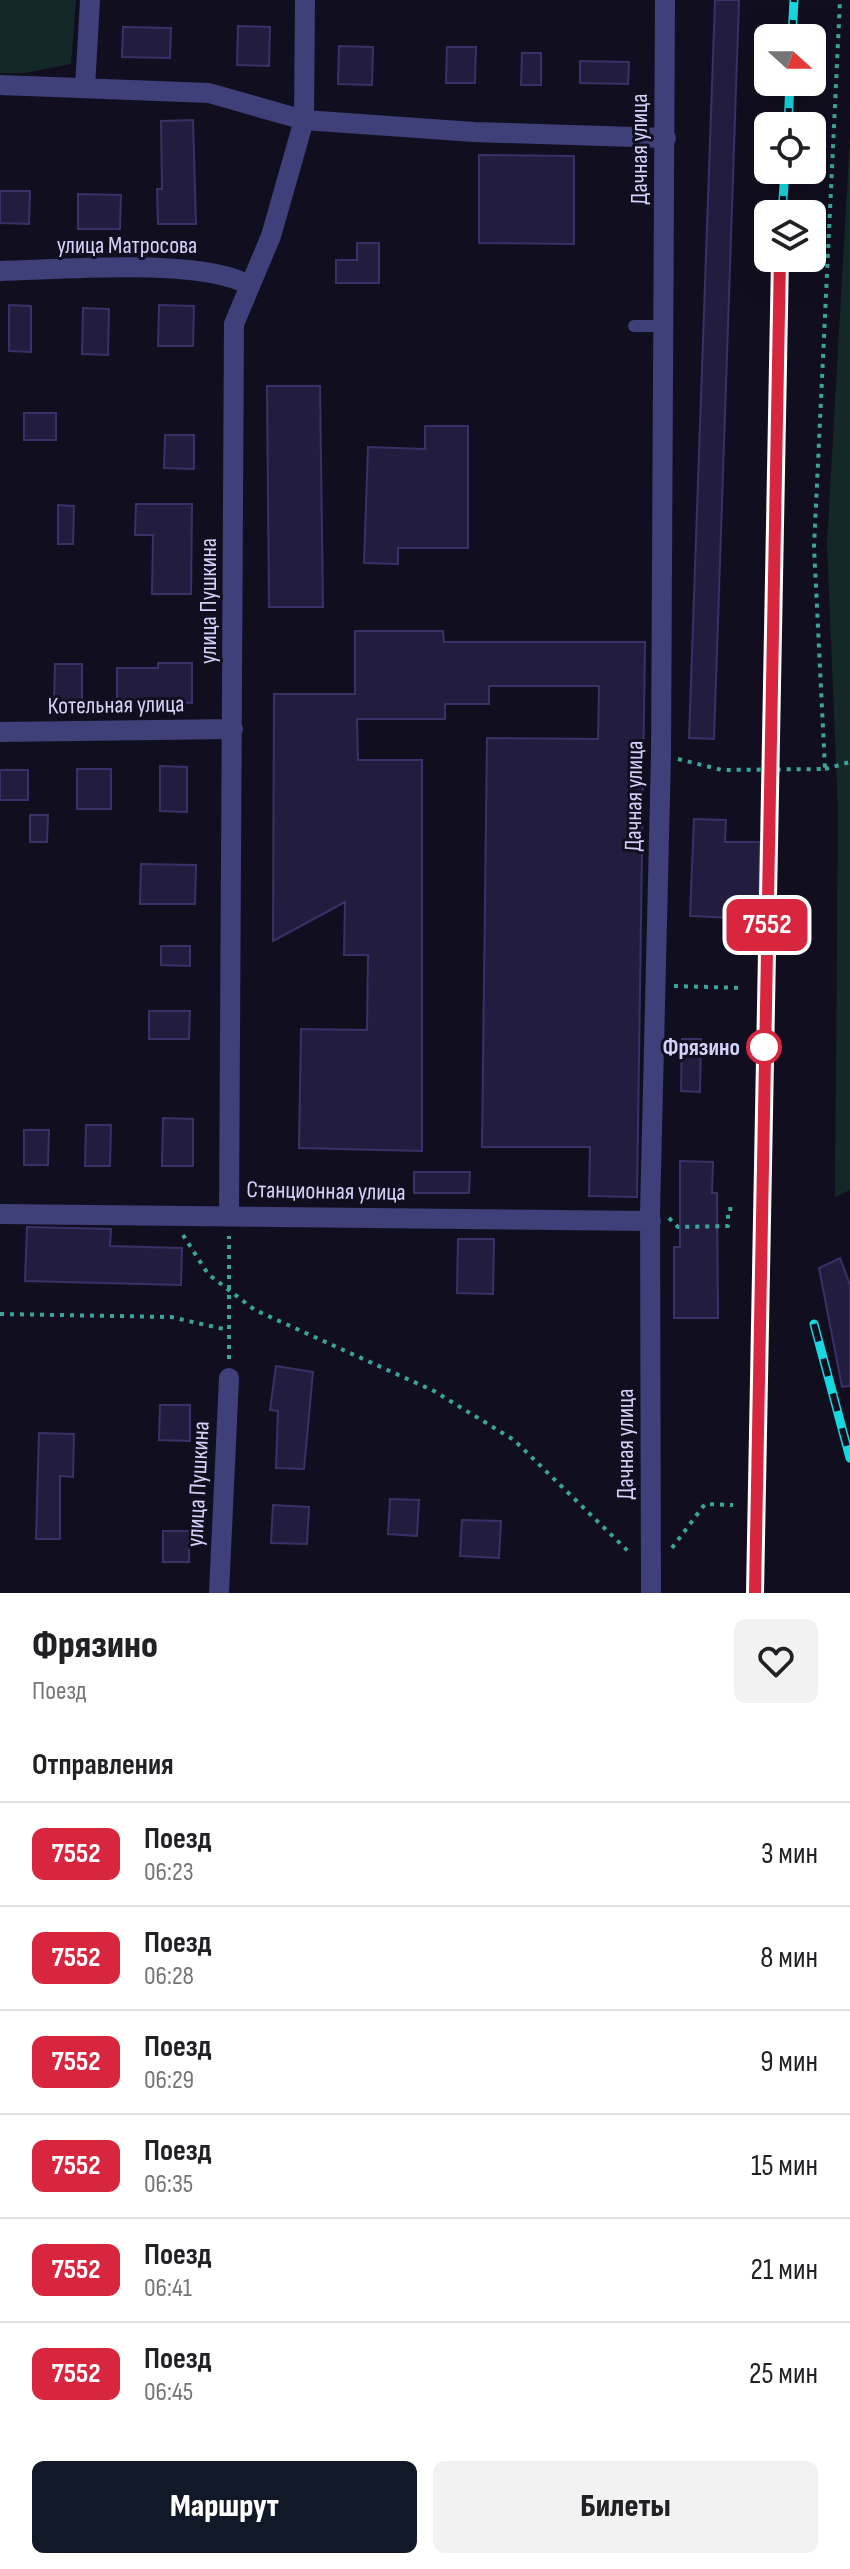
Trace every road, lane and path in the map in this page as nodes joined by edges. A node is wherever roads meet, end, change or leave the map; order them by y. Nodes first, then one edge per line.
1 (90, 0) edge
2 (305, 0) edge
3 (665, 0) edge
4 (840, 0) edge
5 (0, 85) edge
6 (85, 88) junction
7 (304, 120) junction
8 (666, 138) junction
9 (0, 271) edge
10 (250, 286) junction
11 (634, 326) dead end
12 (664, 326) junction
13 (233, 729) junction
14 (0, 732) edge
15 (661, 755) junction
16 (850, 762) edge
17 (825, 769) junction
18 (657, 985) junction
19 (744, 988) dead end
20 (738, 1209) dead end
21 (0, 1214) edge
22 (170, 1215) junction
23 (229, 1215) junction
24 (650, 1217) junction
25 (228, 1289) junction
26 (0, 1314) edge
27 (228, 1330) junction
28 (229, 1378) joint
29 (733, 1505) dead end
30 (651, 1584) edge
31 (219, 1593) edge

1 - 6 street
2 - 7 street, улица Пушкина
3 - 8 street, Дачная улица
4 - 17 path
5 - 6 street
6 - 7 street
7 - 8 street
7 - 10 street, улица Пушкина
8 - 12 street, Дачная улица
9 - 10 street, улица Матросова
10 - 13 street, улица Пушкина
11 - 12 lane
12 - 15 street, Дачная улица
13 - 14 street, Котельная улица
13 - 23 street, улица Пушкина
15 - 17 path
15 - 18 street, Дачная улица
16 - 17 path
18 - 19 path
18 - 24 street, Дачная улица
20 - 24 path
21 - 22 street, Станционная улица
22 - 23 street, Станционная улица
22 - 25 path
23 - 24 street, Станционная улица
23 - 25 path
24 - 30 street, Дачная улица
25 - 27 path
25 - 30 path
26 - 27 path
27 - 28 path
28 - 31 street, улица Пушкина
29 - 30 path

